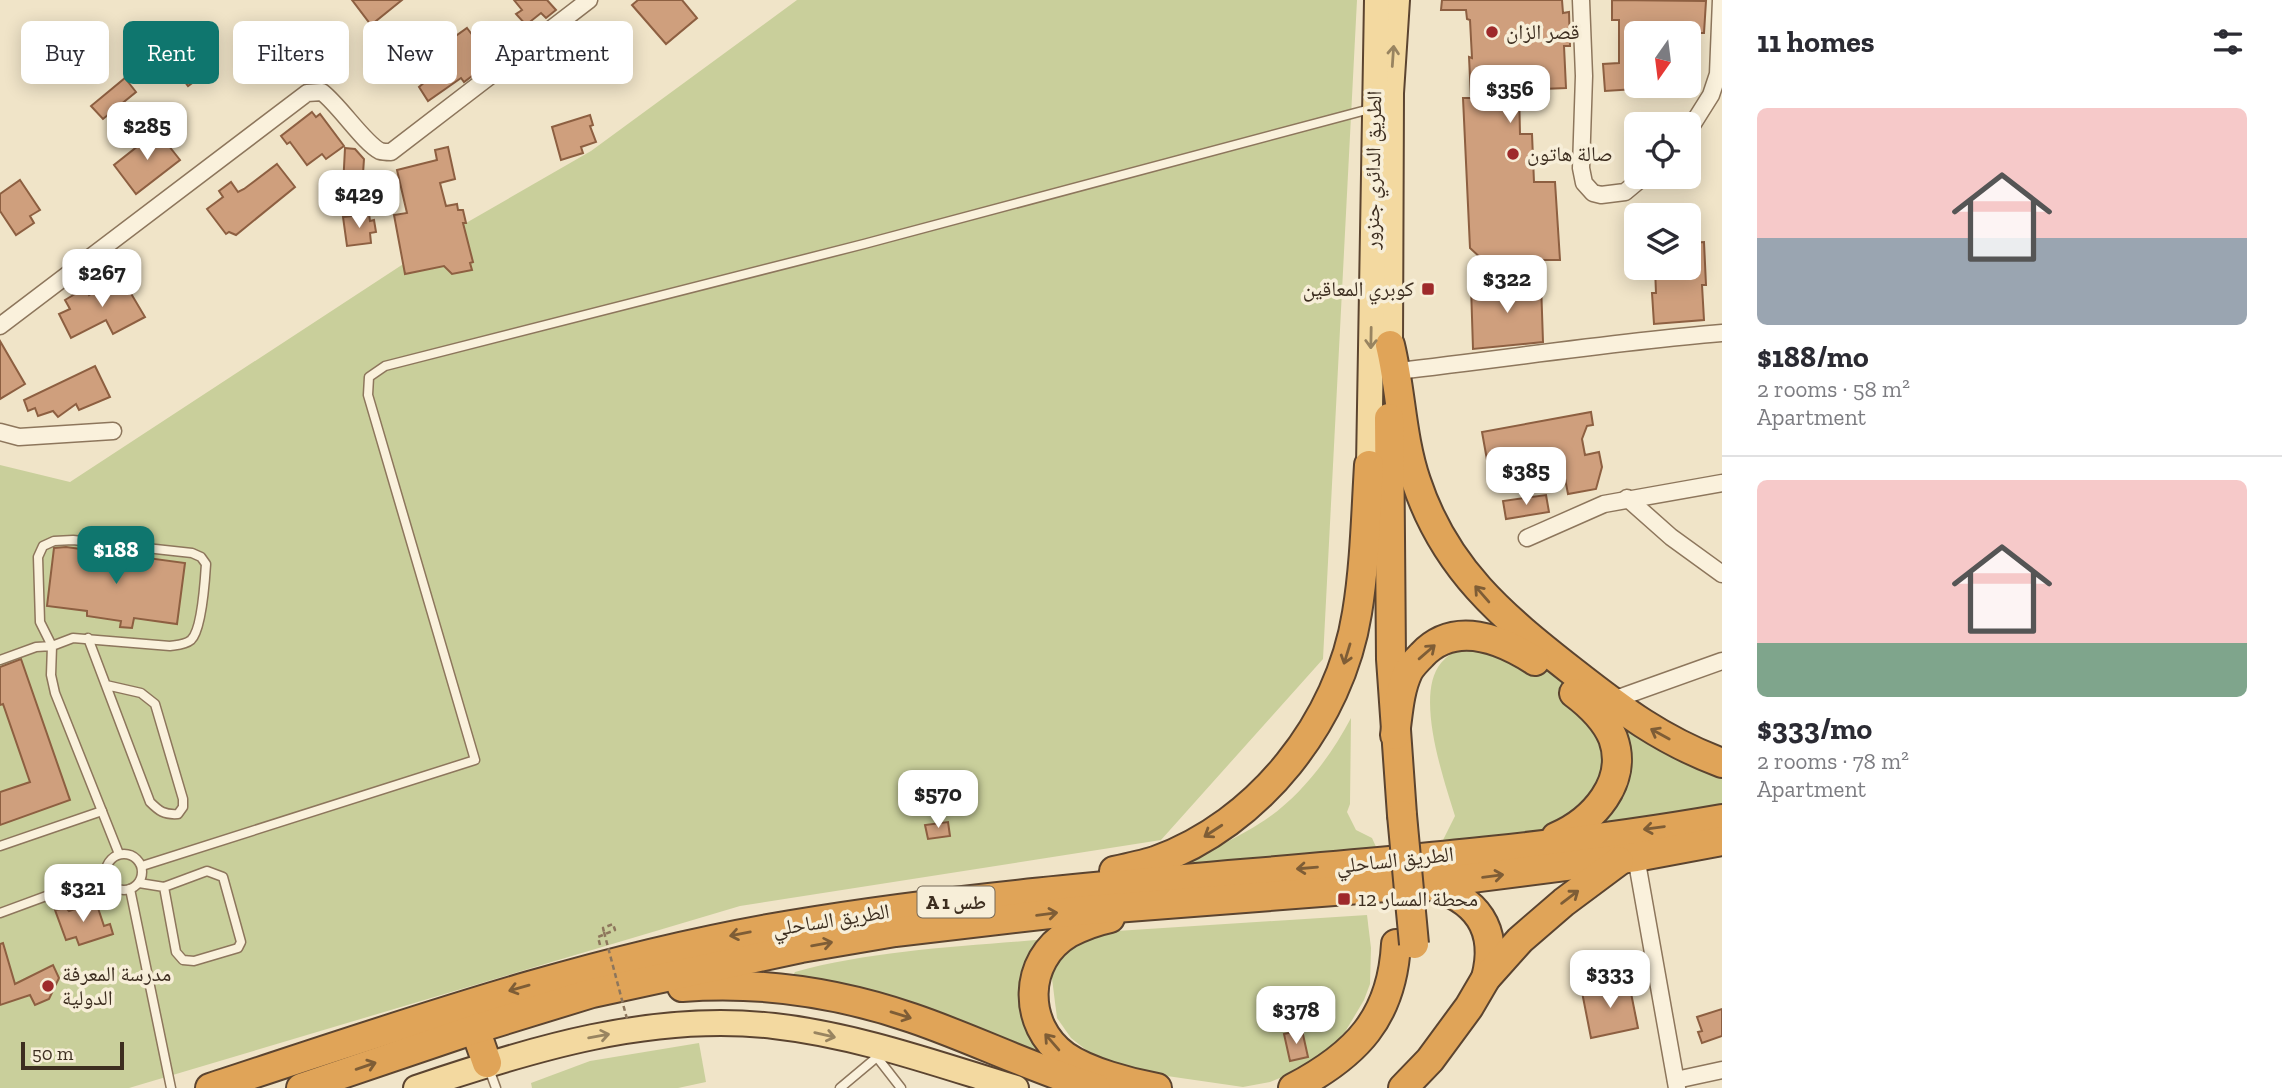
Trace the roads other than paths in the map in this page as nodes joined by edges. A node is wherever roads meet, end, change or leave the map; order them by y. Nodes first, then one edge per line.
1 (589, 0) edge
2 (1377, 0) edge
3 (1397, 0) edge
4 (1581, 0) edge
5 (1721, 0) edge
6 (1720, 74) edge
7 (1374, 108) junction
8 (1700, 112) edge
9 (1629, 189) edge
10 (0, 326) edge
11 (1722, 333) edge
12 (1393, 358) junction
13 (113, 431) dead end
14 (0, 432) edge
15 (1370, 465) junction
16 (1722, 483) edge
17 (1627, 498) junction
18 (1527, 538) dead end
19 (1722, 574) edge
20 (88, 638) junction
21 (52, 646) junction
22 (0, 660) edge
23 (1722, 661) edge
24 (106, 685) junction
25 (1610, 701) junction
26 (1395, 735) junction
27 (1722, 763) edge
28 (102, 811) junction
29 (1393, 817) junction
30 (1722, 818) edge
31 (1722, 842) edge
32 (0, 846) edge
33 (1533, 846) junction
34 (119, 854) junction
35 (1629, 857) junction
36 (142, 866) junction
37 (106, 874) junction
38 (139, 883) junction
39 (1425, 884) junction
40 (164, 887) junction
41 (130, 889) junction
42 (1036, 892) junction
43 (1158, 904) junction
44 (0, 912) edge
45 (1405, 944) junction
46 (1486, 978) junction
47 (592, 993) junction
48 (475, 1029) junction
49 (872, 1051) junction
50 (1722, 1070) edge
51 (491, 1076) edge
52 (852, 1083) edge
53 (1677, 1084) edge
54 (171, 1088) edge
55 (211, 1088) edge
56 (301, 1088) edge
57 (416, 1088) edge
58 (840, 1088) edge
59 (901, 1088) edge
60 (1016, 1088) edge
61 (1096, 1088) edge
62 (1157, 1088) edge
63 (1293, 1088) edge
64 (1333, 1088) edge
65 (1403, 1088) edge

1 - 10 street
2 - 7 main road, الطريق الدائري جنزور
12 -> 3 main road, الطريق الدائري جنزور
4 - 9 street
5 - 6 street
6 - 8 street
7 -> 15 main road, الطريق الدائري جنزور
7 - 36 lane
11 - 12 street
25 -> 12 highway
12 - 26 highway
13 - 14 street
15 - 29 highway
15 -> 42 highway
16 - 17 street
17 - 18 street
17 - 19 street
20 - 21 lane
20 - 21 lane
20 - 24 lane
21 - 22 lane
21 - 28 lane
23 - 25 street
24 - 24 lane
27 -> 25 highway
26 - 29 highway
26 -> 33 highway
28 - 32 lane
28 - 34 lane
29 - 45 highway, bridge
30 -> 33 highway, الطريق الساحلي / A 1 طس
31 - 35 highway, الطريق الساحلي / A 1 طس
33 -> 42 highway, الطريق الساحلي / A 1 طس
34 - 36 lane
34 - 37 lane
39 -> 35 highway, الطريق الساحلي / A 1 طس
46 -> 35 highway
35 - 53 street
36 - 38 lane
37 - 41 lane
37 - 44 lane
38 - 40 lane
38 - 41 lane
39 - 43 highway, الطريق الساحلي / A 1 طس
39 - 46 highway
40 - 40 lane
41 - 54 lane
42 -> 55 highway, الطريق الساحلي / A 1 طس
47 -> 43 highway, الطريق الساحلي / A 1 طس
62 -> 43 highway
45 - 63 highway
45 - 64 highway
46 - 65 highway
47 - 48 highway, الطريق الساحلي / A 1 طس
47 -> 61 highway
48 - 51 highway
56 -> 48 highway, الطريق الساحلي / A 1 طس
51 -> 49 main road
49 - 52 lane
49 - 59 lane
49 - 60 main road
50 - 53 street
51 - 57 main road
52 - 58 lane

